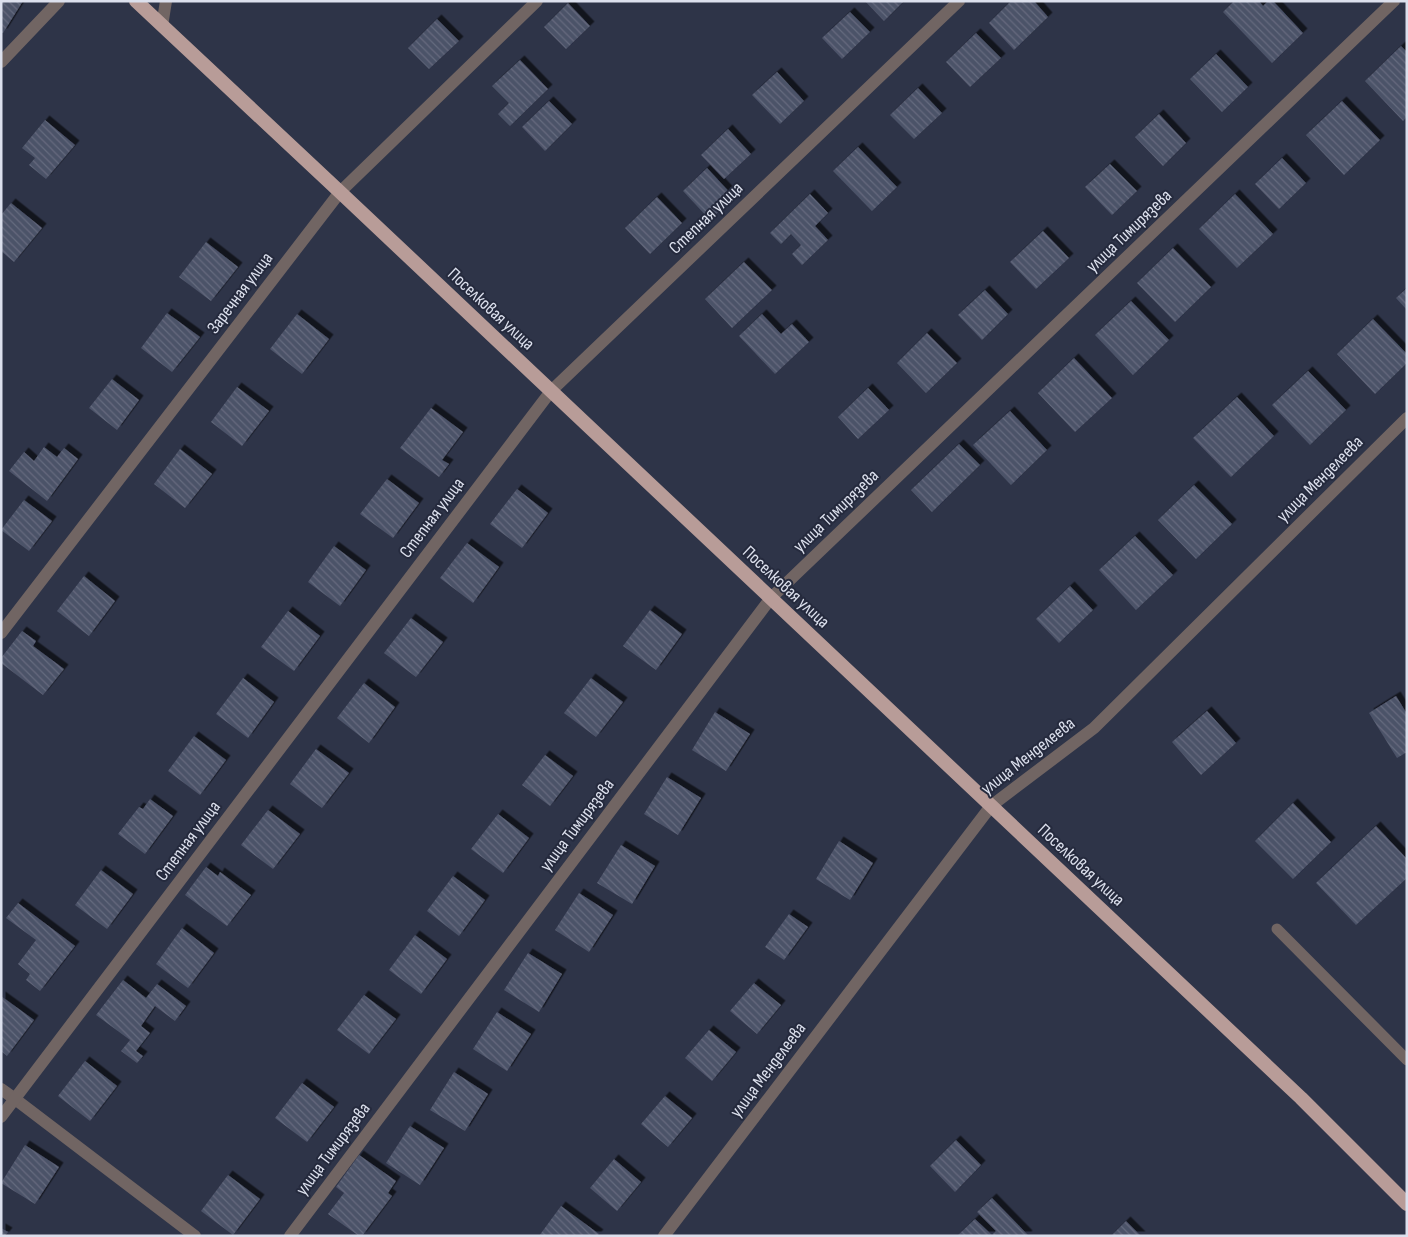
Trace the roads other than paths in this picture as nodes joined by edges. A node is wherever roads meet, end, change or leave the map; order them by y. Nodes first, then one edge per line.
1 (59, 1) edge
2 (136, 1) edge
3 (166, 1) edge
4 (536, 1) edge
5 (959, 1) edge
6 (1394, 1) edge
7 (162, 26) junction
8 (1, 62) edge
9 (340, 192) junction
10 (550, 391) junction
11 (1407, 418) edge
12 (771, 598) junction
13 (1, 633) edge
14 (991, 806) junction
15 (1277, 928) dead end
16 (1407, 1060) edge
17 (1, 1090) edge
18 (15, 1099) junction
19 (1, 1117) edge
20 (1407, 1204) edge
21 (195, 1236) edge
22 (290, 1236) edge
23 (664, 1236) edge

1 - 8 street
2 - 7 highway, Поселковая улица
3 - 7 street
4 - 9 street, Заречная улица
5 - 10 street, Степная улица
6 - 12 street, улица Тимирязева
7 - 9 highway, Поселковая улица
9 - 10 highway, Поселковая улица
9 - 13 street, Заречная улица
10 - 12 highway, Поселковая улица
10 - 18 street, Степная улица
11 - 14 street, улица Менделеева
12 - 14 highway, Поселковая улица
12 - 22 street, улица Тимирязева
14 - 20 highway, Поселковая улица
14 - 23 street, улица Менделеева
15 - 16 lane
17 - 18 street
18 - 19 street, Степная улица
18 - 21 street

